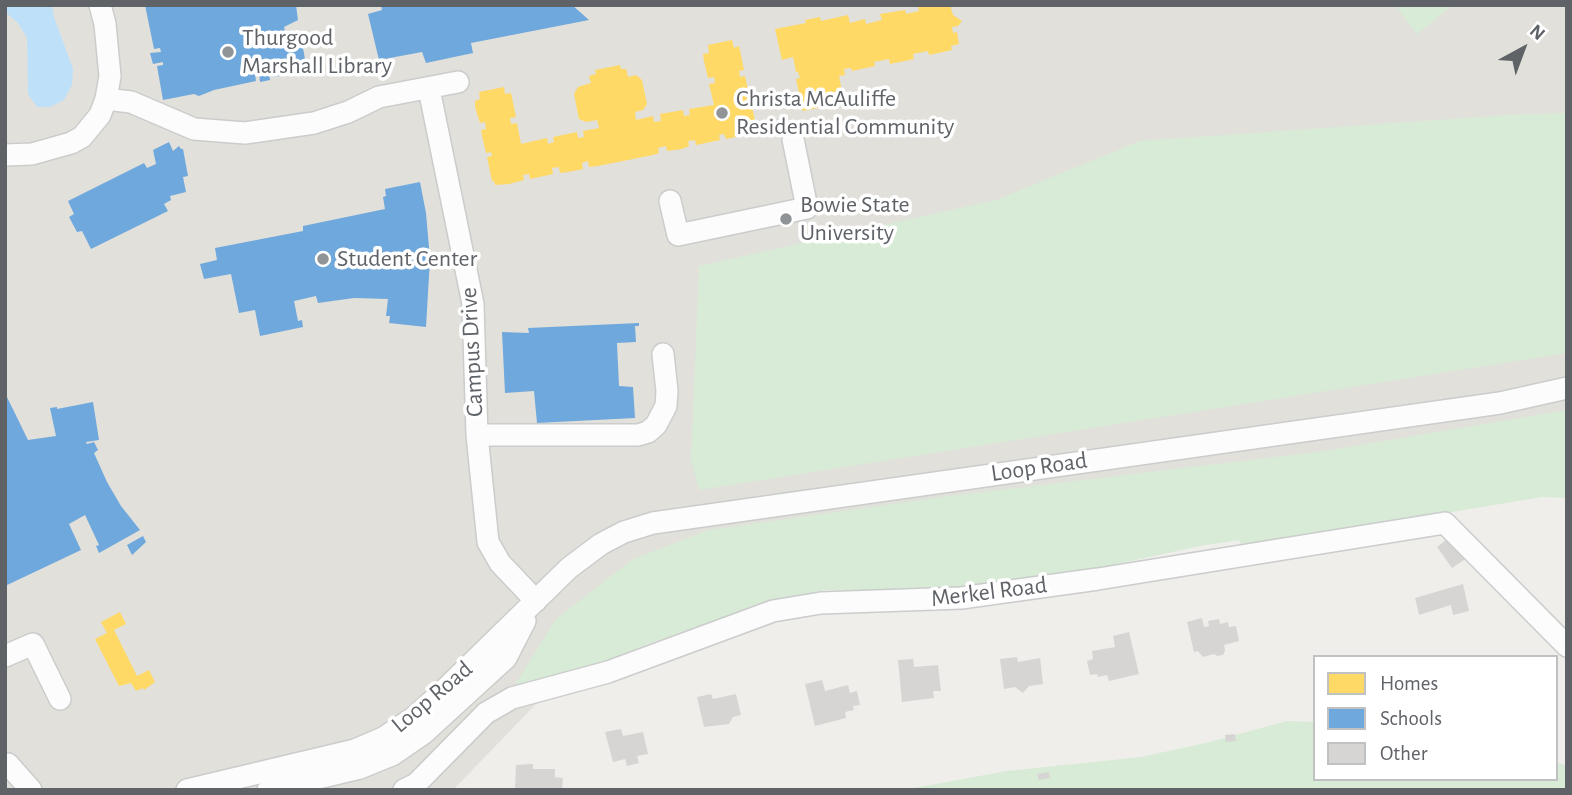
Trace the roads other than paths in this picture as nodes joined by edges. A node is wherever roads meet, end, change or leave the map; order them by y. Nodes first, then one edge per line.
1 (100, 5) edge
2 (458, 82) dead end
3 (429, 89) junction
4 (106, 99) junction
5 (793, 139) dead end
6 (5, 155) edge
7 (670, 201) dead end
8 (663, 354) dead end
9 (1567, 388) edge
10 (477, 435) junction
11 (536, 601) junction
12 (1567, 646) edge
13 (5, 656) edge
14 (60, 699) dead end
15 (6, 761) edge
16 (20, 790) edge
17 (31, 790) edge
18 (187, 790) edge
19 (268, 790) edge
20 (404, 790) edge

1 - 4 street
2 - 3 street
3 - 4 street
3 - 10 street, Campus Drive
4 - 6 street
5 - 7 street
8 - 10 street
9 - 11 street, Loop Road
10 - 11 street, Campus Drive
11 - 18 street, Loop Road
11 - 19 street, Loop Road
12 - 20 street, Merkel Road
13 - 14 street
15 - 16 street
15 - 17 street

